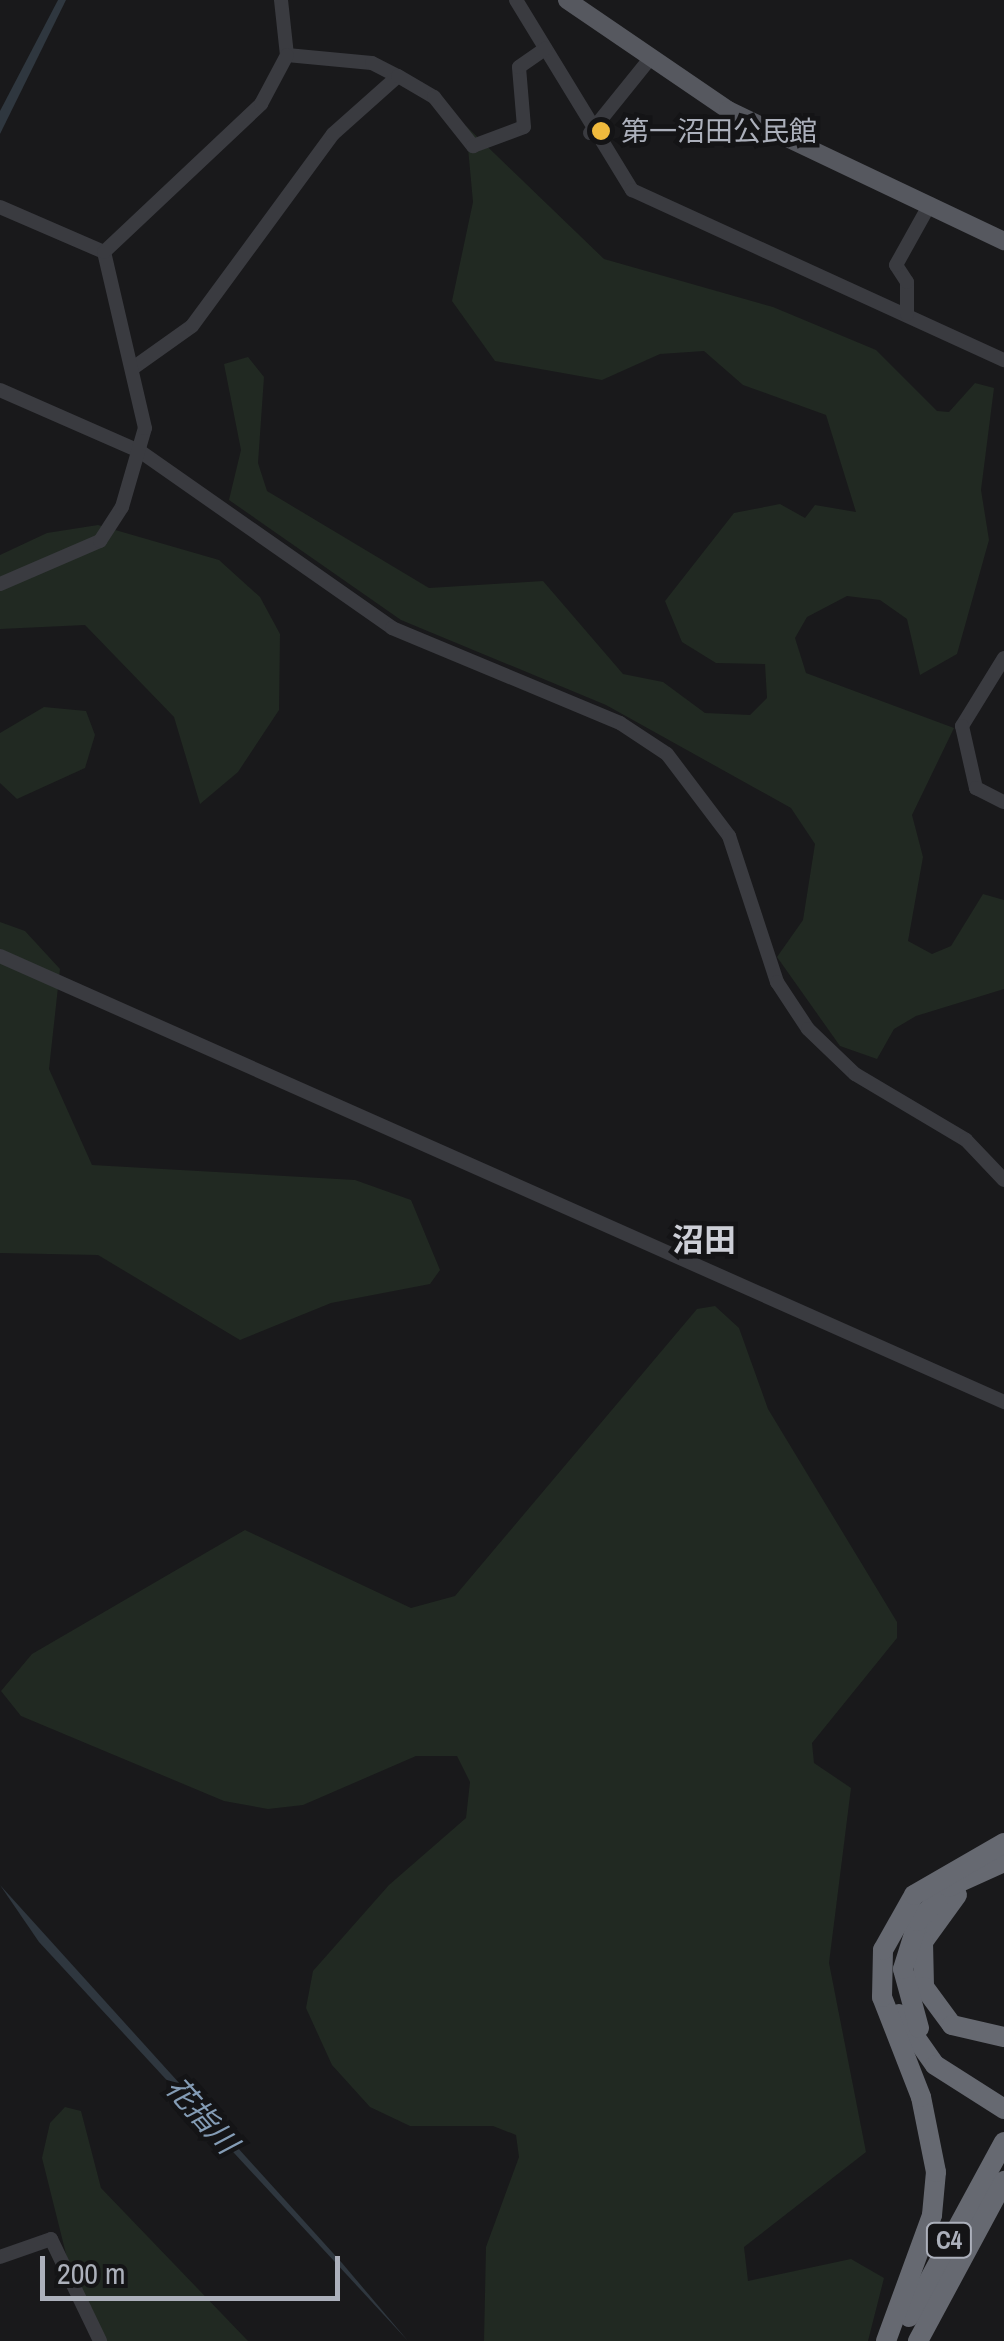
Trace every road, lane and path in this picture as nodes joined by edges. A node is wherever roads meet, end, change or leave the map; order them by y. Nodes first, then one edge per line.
1 (281, 0) edge
2 (516, 0) edge
3 (567, 0) edge
4 (544, 49) junction
5 (287, 56) junction
6 (648, 61) junction
7 (398, 76) junction
8 (590, 133) junction
9 (930, 204) junction
10 (0, 207) edge
11 (1004, 241) edge
12 (104, 252) junction
13 (907, 314) junction
14 (1004, 360) edge
15 (133, 368) junction
16 (0, 390) edge
17 (141, 452) junction
18 (0, 584) edge
19 (1004, 658) edge
20 (1004, 802) edge
21 (0, 956) edge
22 (1004, 1180) edge
23 (1004, 1402) edge
24 (998, 1856) edge
25 (1004, 2037) edge
26 (1003, 2104) edge
27 (1004, 2142) edge
28 (1004, 2181) edge
29 (0, 2257) edge
30 (100, 2341) edge
31 (886, 2341) edge
32 (897, 2341) edge
33 (918, 2341) edge

1 - 5 street
2 - 4 street
3 - 6 main road
4 - 7 street
4 - 8 street
5 - 7 street
5 - 12 street
6 - 8 street
6 - 9 main road
7 - 15 street
8 - 13 street
9 - 11 main road
9 - 13 street
10 - 12 street
12 - 15 street
13 - 14 street
15 - 17 street
16 - 17 street
17 - 18 street
17 - 22 street
19 - 20 street
21 - 23 street
24 - 25 highway
24 - 26 highway
24 - 31 highway
27 - 32 highway, C4
28 - 33 highway, C4
29 - 30 street

